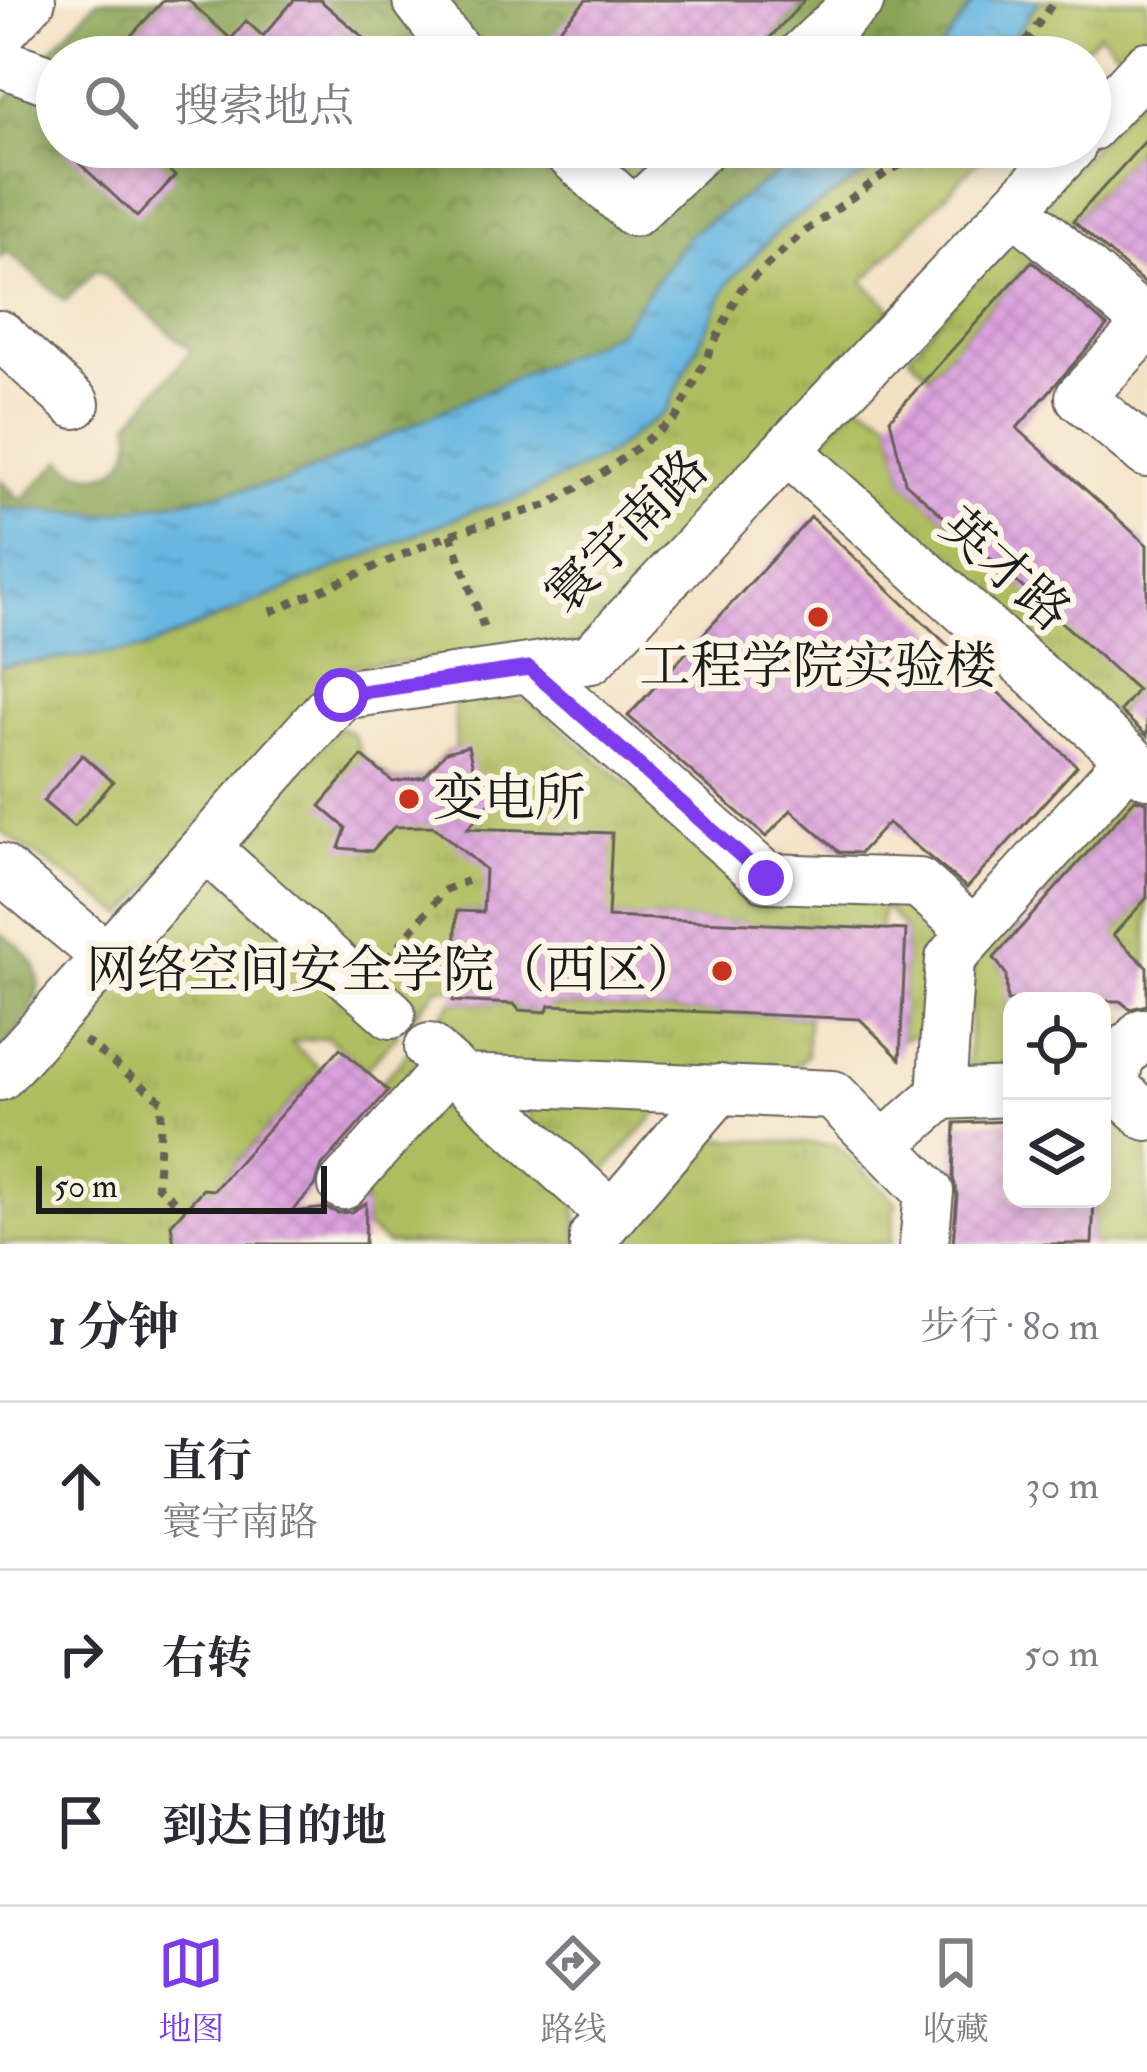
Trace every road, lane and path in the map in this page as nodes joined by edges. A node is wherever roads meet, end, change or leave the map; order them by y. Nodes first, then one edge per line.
1 (31, 0) edge
2 (417, 0) edge
3 (860, 0) edge
4 (1055, 0) edge
5 (0, 33) edge
6 (445, 36) edge
7 (821, 36) edge
8 (1030, 36) edge
9 (0, 62) edge
10 (1147, 66) edge
11 (36, 75) edge
12 (1111, 105) edge
13 (585, 168) edge
14 (681, 168) edge
15 (895, 168) edge
16 (1051, 168) edge
17 (1014, 208) junction
18 (1147, 324) edge
19 (0, 335) edge
20 (75, 404) dead end
21 (788, 451) junction
22 (1147, 454) edge
23 (451, 534) junction
24 (271, 612) dead end
25 (480, 617) dead end
26 (529, 668) junction
27 (1139, 766) edge
28 (205, 847) junction
29 (2, 870) edge
30 (467, 881) dead end
31 (974, 932) junction
32 (108, 958) junction
33 (377, 1002) joint
34 (54, 1016) junction
35 (1143, 1033) dead end
36 (447, 1064) junction
37 (0, 1076) edge
38 (720, 1089) junction
39 (1003, 1092) edge
40 (941, 1095) junction
41 (1121, 1097) edge
42 (884, 1144) junction
43 (344, 1185) dead end
44 (178, 1205) dead end
45 (603, 1230) edge
46 (924, 1244) edge

1 - 5 street
2 - 6 street
3 - 7 street
4 - 8 path
9 - 11 street
10 - 12 street
13 - 14 street
15 - 23 path
16 - 17 street, 寰宇南路
17 - 18 street
17 - 21 street, 寰宇南路
18 - 22 street
19 - 20 street
21 - 26 street, 寰宇南路
21 - 27 street, 英才路
23 - 24 path
23 - 25 path
26 - 28 street, 寰宇南路
26 - 31 street
27 - 31 street
28 - 32 street, 寰宇南路
28 - 33 street
29 - 32 street
30 - 33 path
31 - 40 street
32 - 34 street, 寰宇南路
34 - 37 street, 寰宇南路
34 - 44 path
35 - 41 street
36 - 38 street
36 - 43 street
36 - 45 street
38 - 42 street
38 - 45 street
39 - 40 street
40 - 42 street
42 - 46 street

